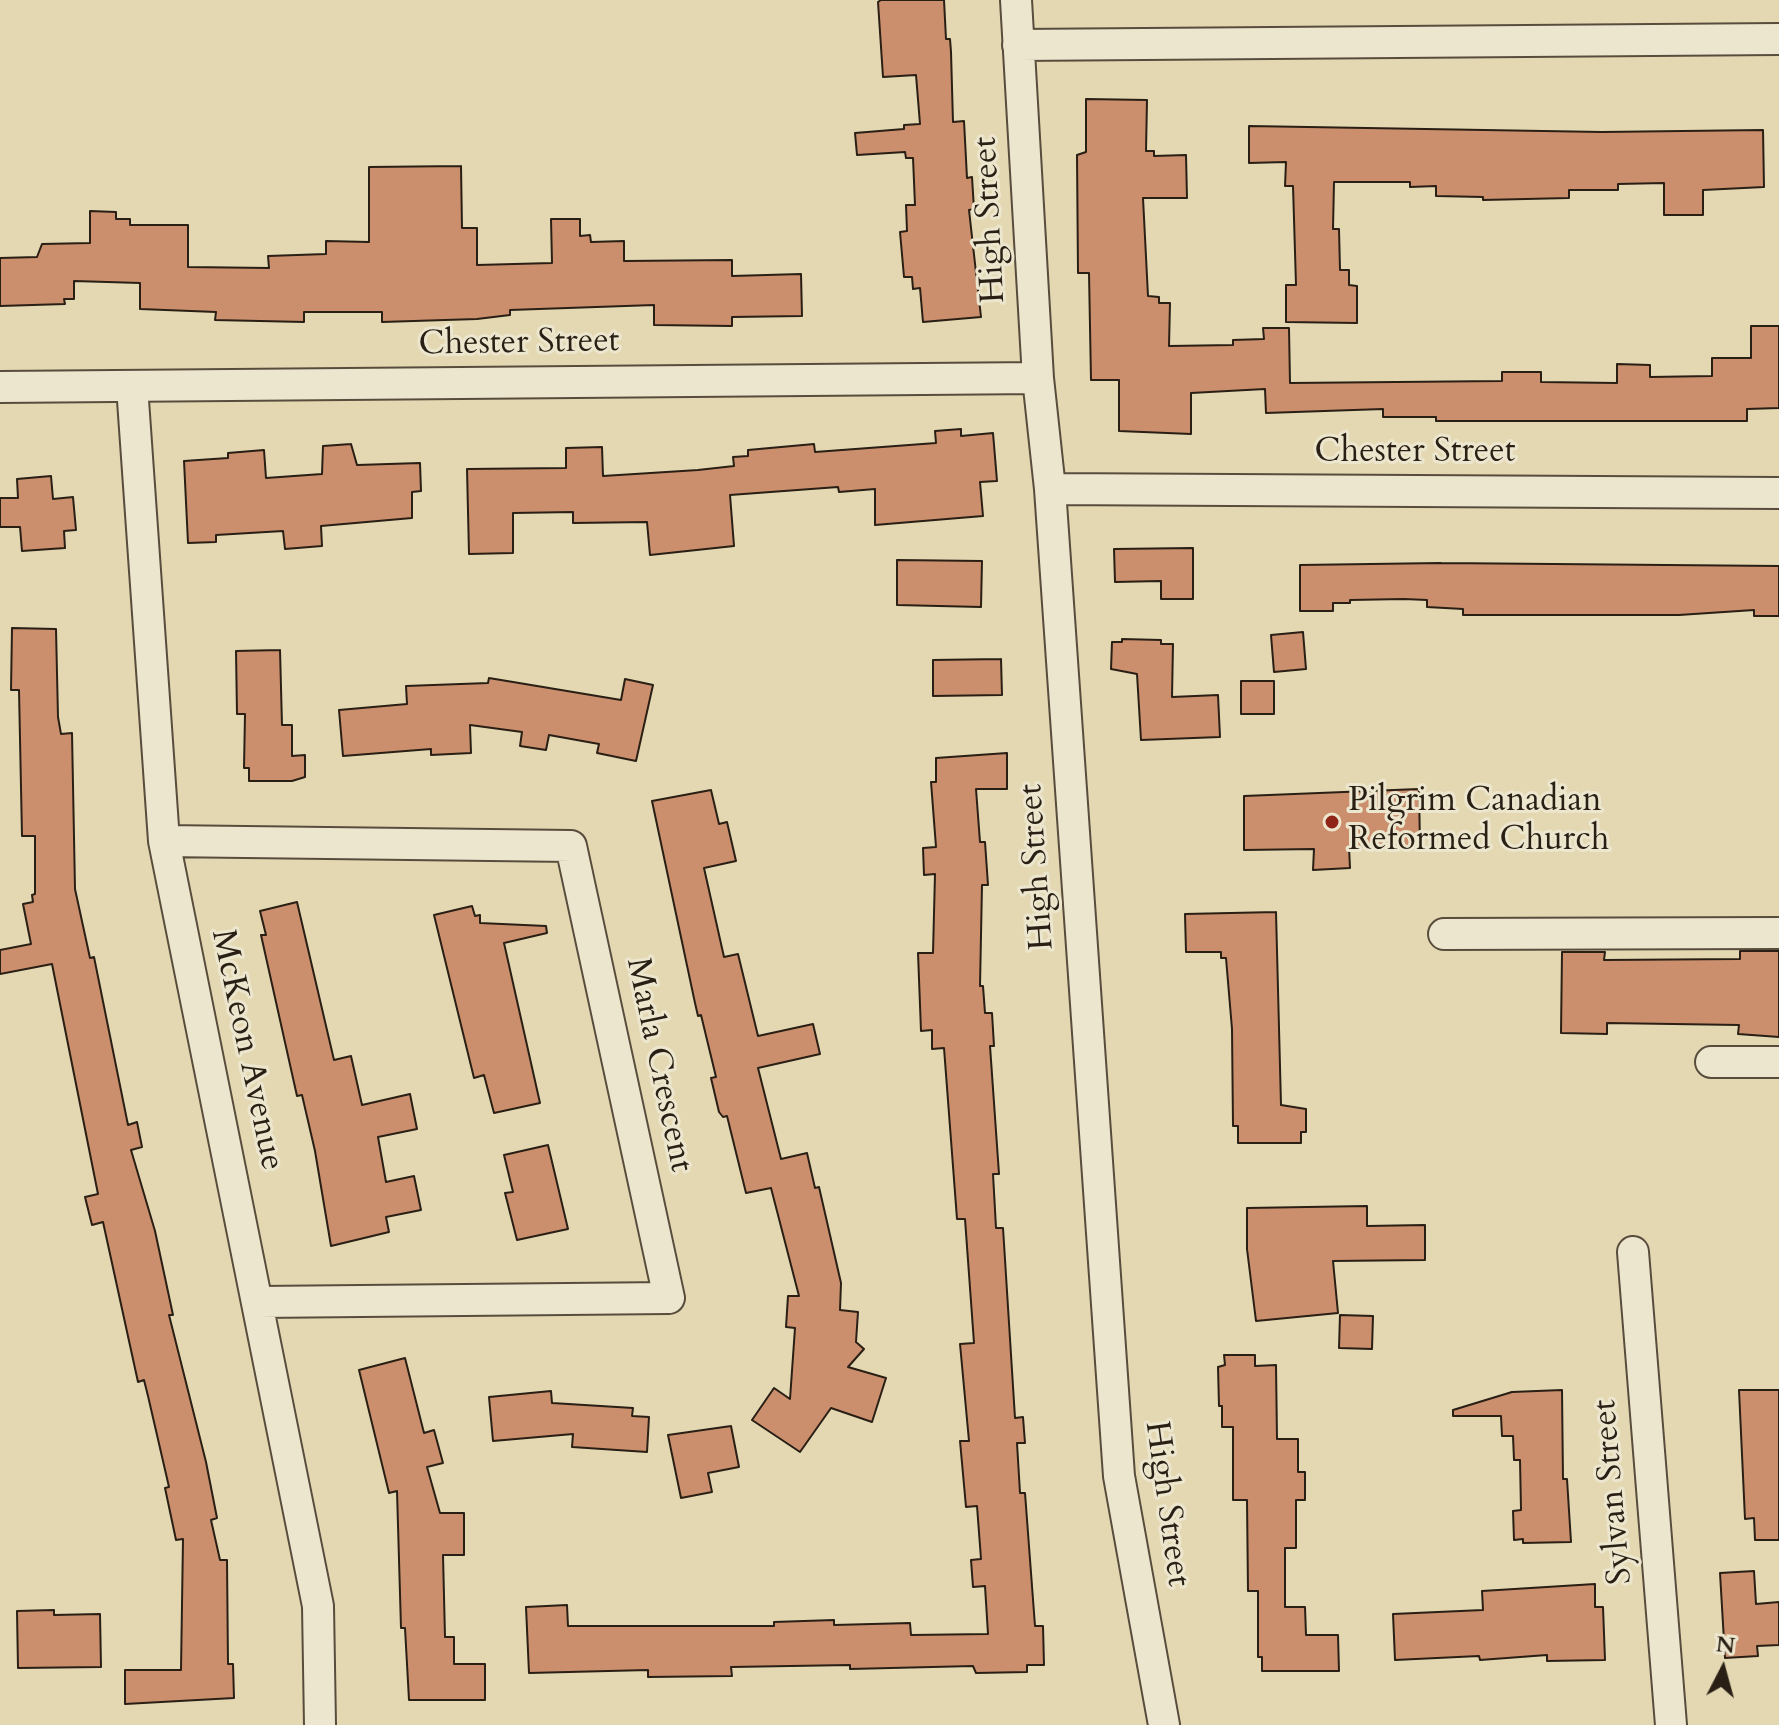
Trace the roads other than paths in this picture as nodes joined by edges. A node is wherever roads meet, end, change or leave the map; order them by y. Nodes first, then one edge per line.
1 (1016, 0) edge
2 (1779, 39) edge
3 (1018, 45) junction
4 (1038, 378) junction
5 (132, 386) junction
6 (0, 387) edge
7 (1050, 489) junction
8 (1779, 493) edge
9 (164, 841) junction
10 (1779, 933) edge
11 (1444, 934) dead end
12 (1711, 1062) dead end
13 (1779, 1062) edge
14 (1633, 1252) dead end
15 (259, 1302) junction
16 (320, 1725) edge
17 (1164, 1725) edge
18 (1671, 1725) edge

1 - 3 street, High Street
2 - 3 street
3 - 4 street, High Street
4 - 5 street, Chester Street
4 - 7 street, High Street
5 - 6 street, Chester Street
5 - 9 street, McKeon Avenue
7 - 8 street, Chester Street
7 - 17 street, High Street
9 - 15 street, McKeon Avenue
9 - 15 street, Marla Crescent
10 - 11 street
12 - 13 street
14 - 18 street, Sylvan Street
15 - 16 street, McKeon Avenue

